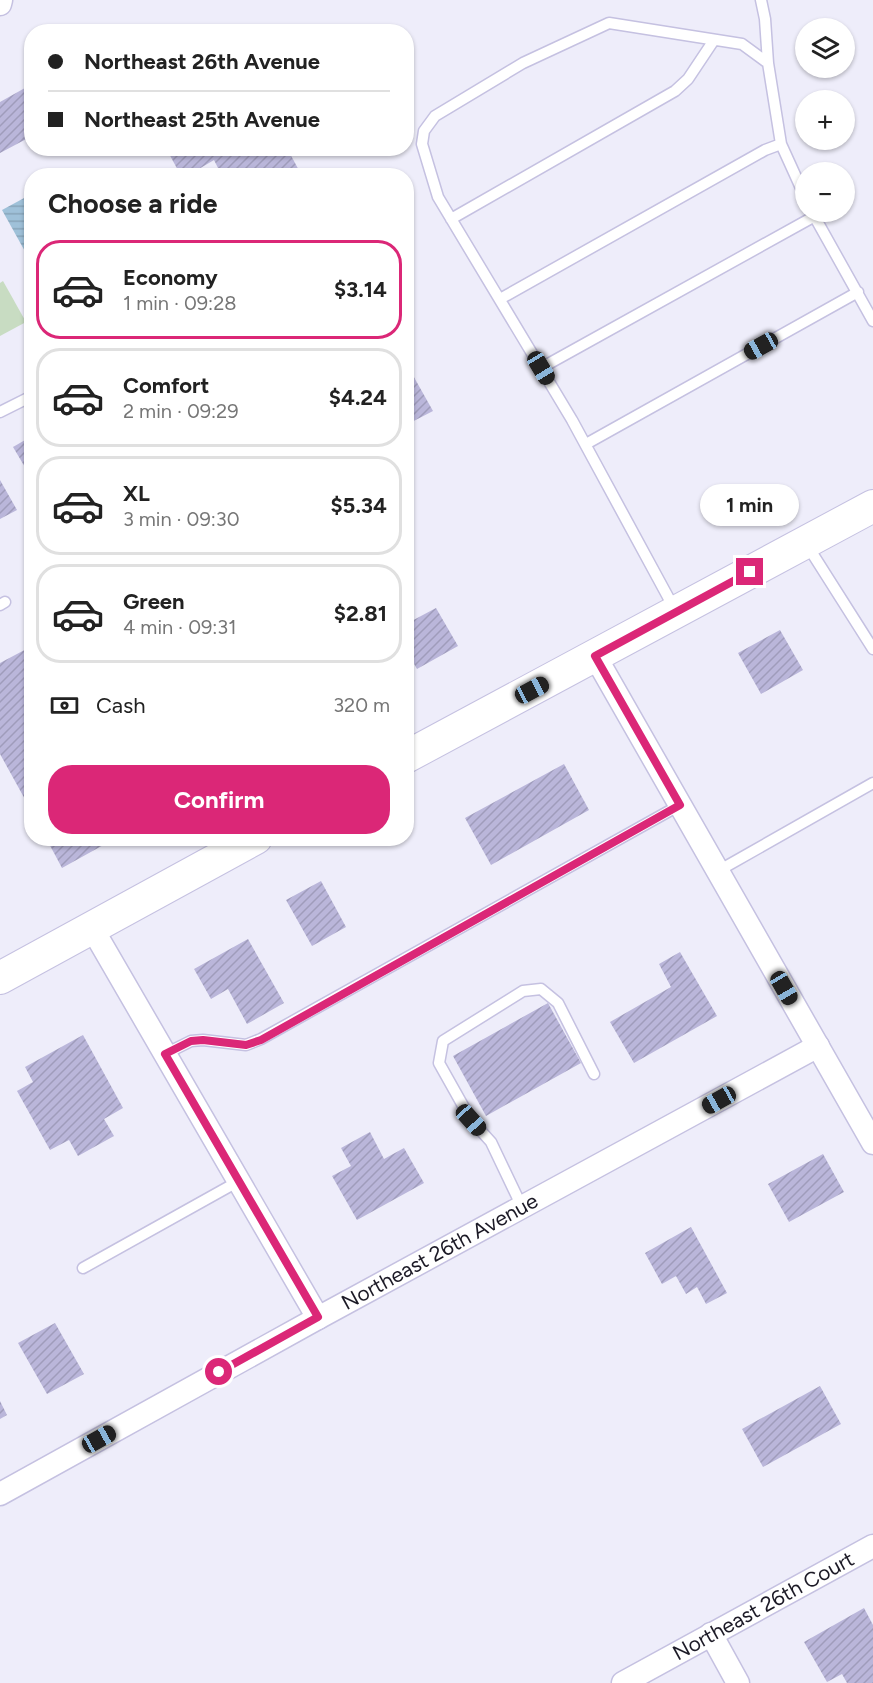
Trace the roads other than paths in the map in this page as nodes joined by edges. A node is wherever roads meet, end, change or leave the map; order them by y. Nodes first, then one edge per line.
1 (761, 0) edge
2 (714, 40) junction
3 (768, 63) junction
4 (781, 144) junction
5 (795, 175) edge
6 (451, 219) junction
7 (800, 222) edge
8 (819, 222) edge
9 (858, 292) junction
10 (500, 299) junction
11 (873, 321) edge
12 (541, 368) junction
13 (24, 400) edge
14 (0, 412) edge
15 (586, 444) junction
16 (873, 506) edge
17 (806, 542) junction
18 (676, 612) junction
19 (873, 649) edge
20 (595, 656) junction
21 (414, 753) edge
22 (873, 783) edge
23 (680, 805) junction
24 (241, 846) edge
25 (718, 871) junction
26 (92, 928) junction
27 (0, 978) edge
28 (818, 1046) junction
29 (165, 1054) junction
30 (594, 1074) dead end
31 (873, 1143) edge
32 (239, 1180) junction
33 (522, 1207) junction
34 (83, 1268) dead end
35 (318, 1317) junction
36 (0, 1494) edge
37 (873, 1546) edge
38 (711, 1634) junction
39 (623, 1683) edge
40 (738, 1683) edge

1 - 3 lane
2 - 3 lane
2 - 6 lane
2 - 6 lane
3 - 4 lane
4 - 5 lane
4 - 10 lane
6 - 10 lane
7 - 12 lane
8 - 9 lane
9 - 11 lane
9 - 15 lane
10 - 12 lane
12 - 15 lane
13 - 14 lane
15 - 18 lane
16 - 17 main road
17 - 18 main road
17 - 19 lane
18 - 20 main road
20 - 21 main road
20 - 23 street
22 - 25 lane
23 - 25 street
23 - 29 lane
24 - 26 main road
25 - 28 street
26 - 27 main road
26 - 29 street
28 - 31 street
28 - 33 street, Northeast 26th Avenue
29 - 32 street
30 - 33 lane
32 - 34 lane
32 - 35 street
33 - 35 street, Northeast 26th Avenue
35 - 36 street, Northeast 26th Avenue
37 - 38 street, Northeast 26th Court
38 - 39 street, Northeast 26th Court
38 - 40 street

